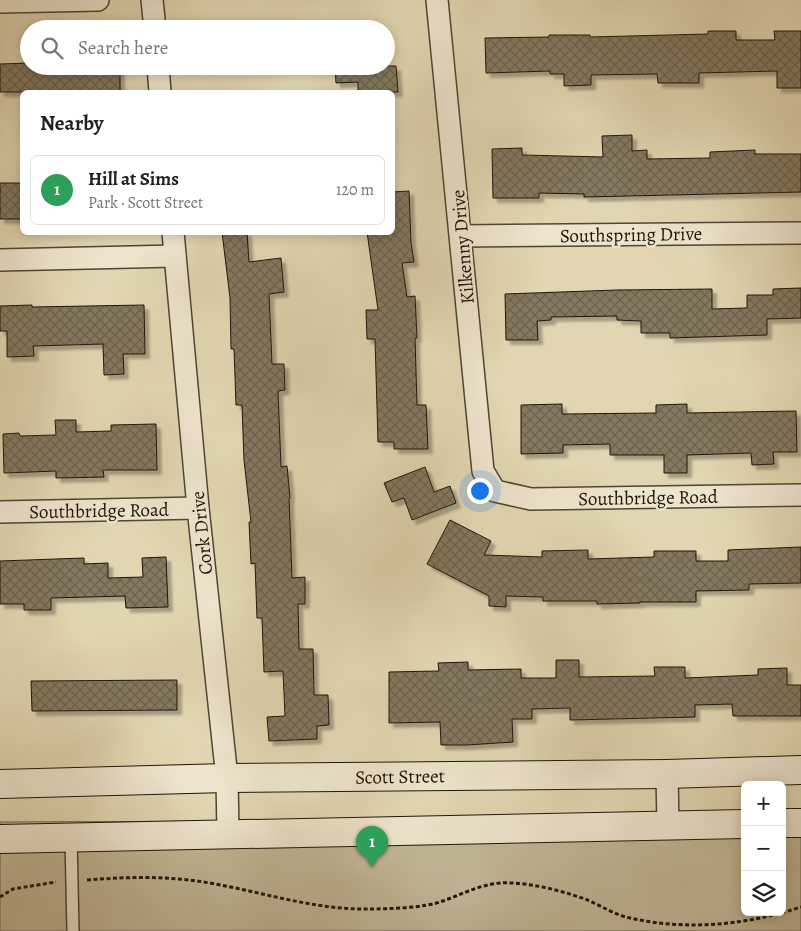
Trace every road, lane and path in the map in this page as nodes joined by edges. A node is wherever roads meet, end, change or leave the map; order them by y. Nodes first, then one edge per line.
1 (98, 0) edge
2 (152, 0) edge
3 (437, 0) edge
4 (0, 2) edge
5 (154, 20) edge
6 (159, 75) edge
7 (160, 90) edge
8 (801, 233) edge
9 (173, 235) edge
10 (461, 236) junction
11 (175, 256) junction
12 (0, 260) edge
13 (495, 491) joint
14 (801, 494) edge
15 (198, 508) junction
16 (0, 512) edge
17 (801, 770) edge
18 (667, 774) junction
19 (227, 778) junction
20 (0, 784) edge
21 (786, 823) edge
22 (801, 823) edge
23 (741, 824) edge
24 (668, 825) junction
25 (228, 833) junction
26 (71, 837) junction
27 (0, 839) edge
28 (72, 881) junction
29 (0, 898) edge
30 (801, 907) edge
31 (74, 931) edge

1 - 4 street
2 - 5 street
3 - 10 street, Kilkenny Drive
6 - 7 street
8 - 10 street, Southspring Drive
9 - 11 street, Cork Drive
10 - 13 street, Kilkenny Drive
11 - 12 street
11 - 15 street, Cork Drive
13 - 14 street, Southbridge Road
15 - 16 street, Southbridge Road
15 - 19 street, Cork Drive
17 - 18 main road, Scott Street
18 - 19 main road, Scott Street
18 - 24 street
19 - 20 main road, Scott Street
19 - 25 street, Cork Drive
21 - 22 main road
23 - 24 main road
24 - 25 main road
25 - 26 main road
26 - 27 main road
26 - 28 lane
28 - 29 path
28 - 30 path
28 - 31 lane

